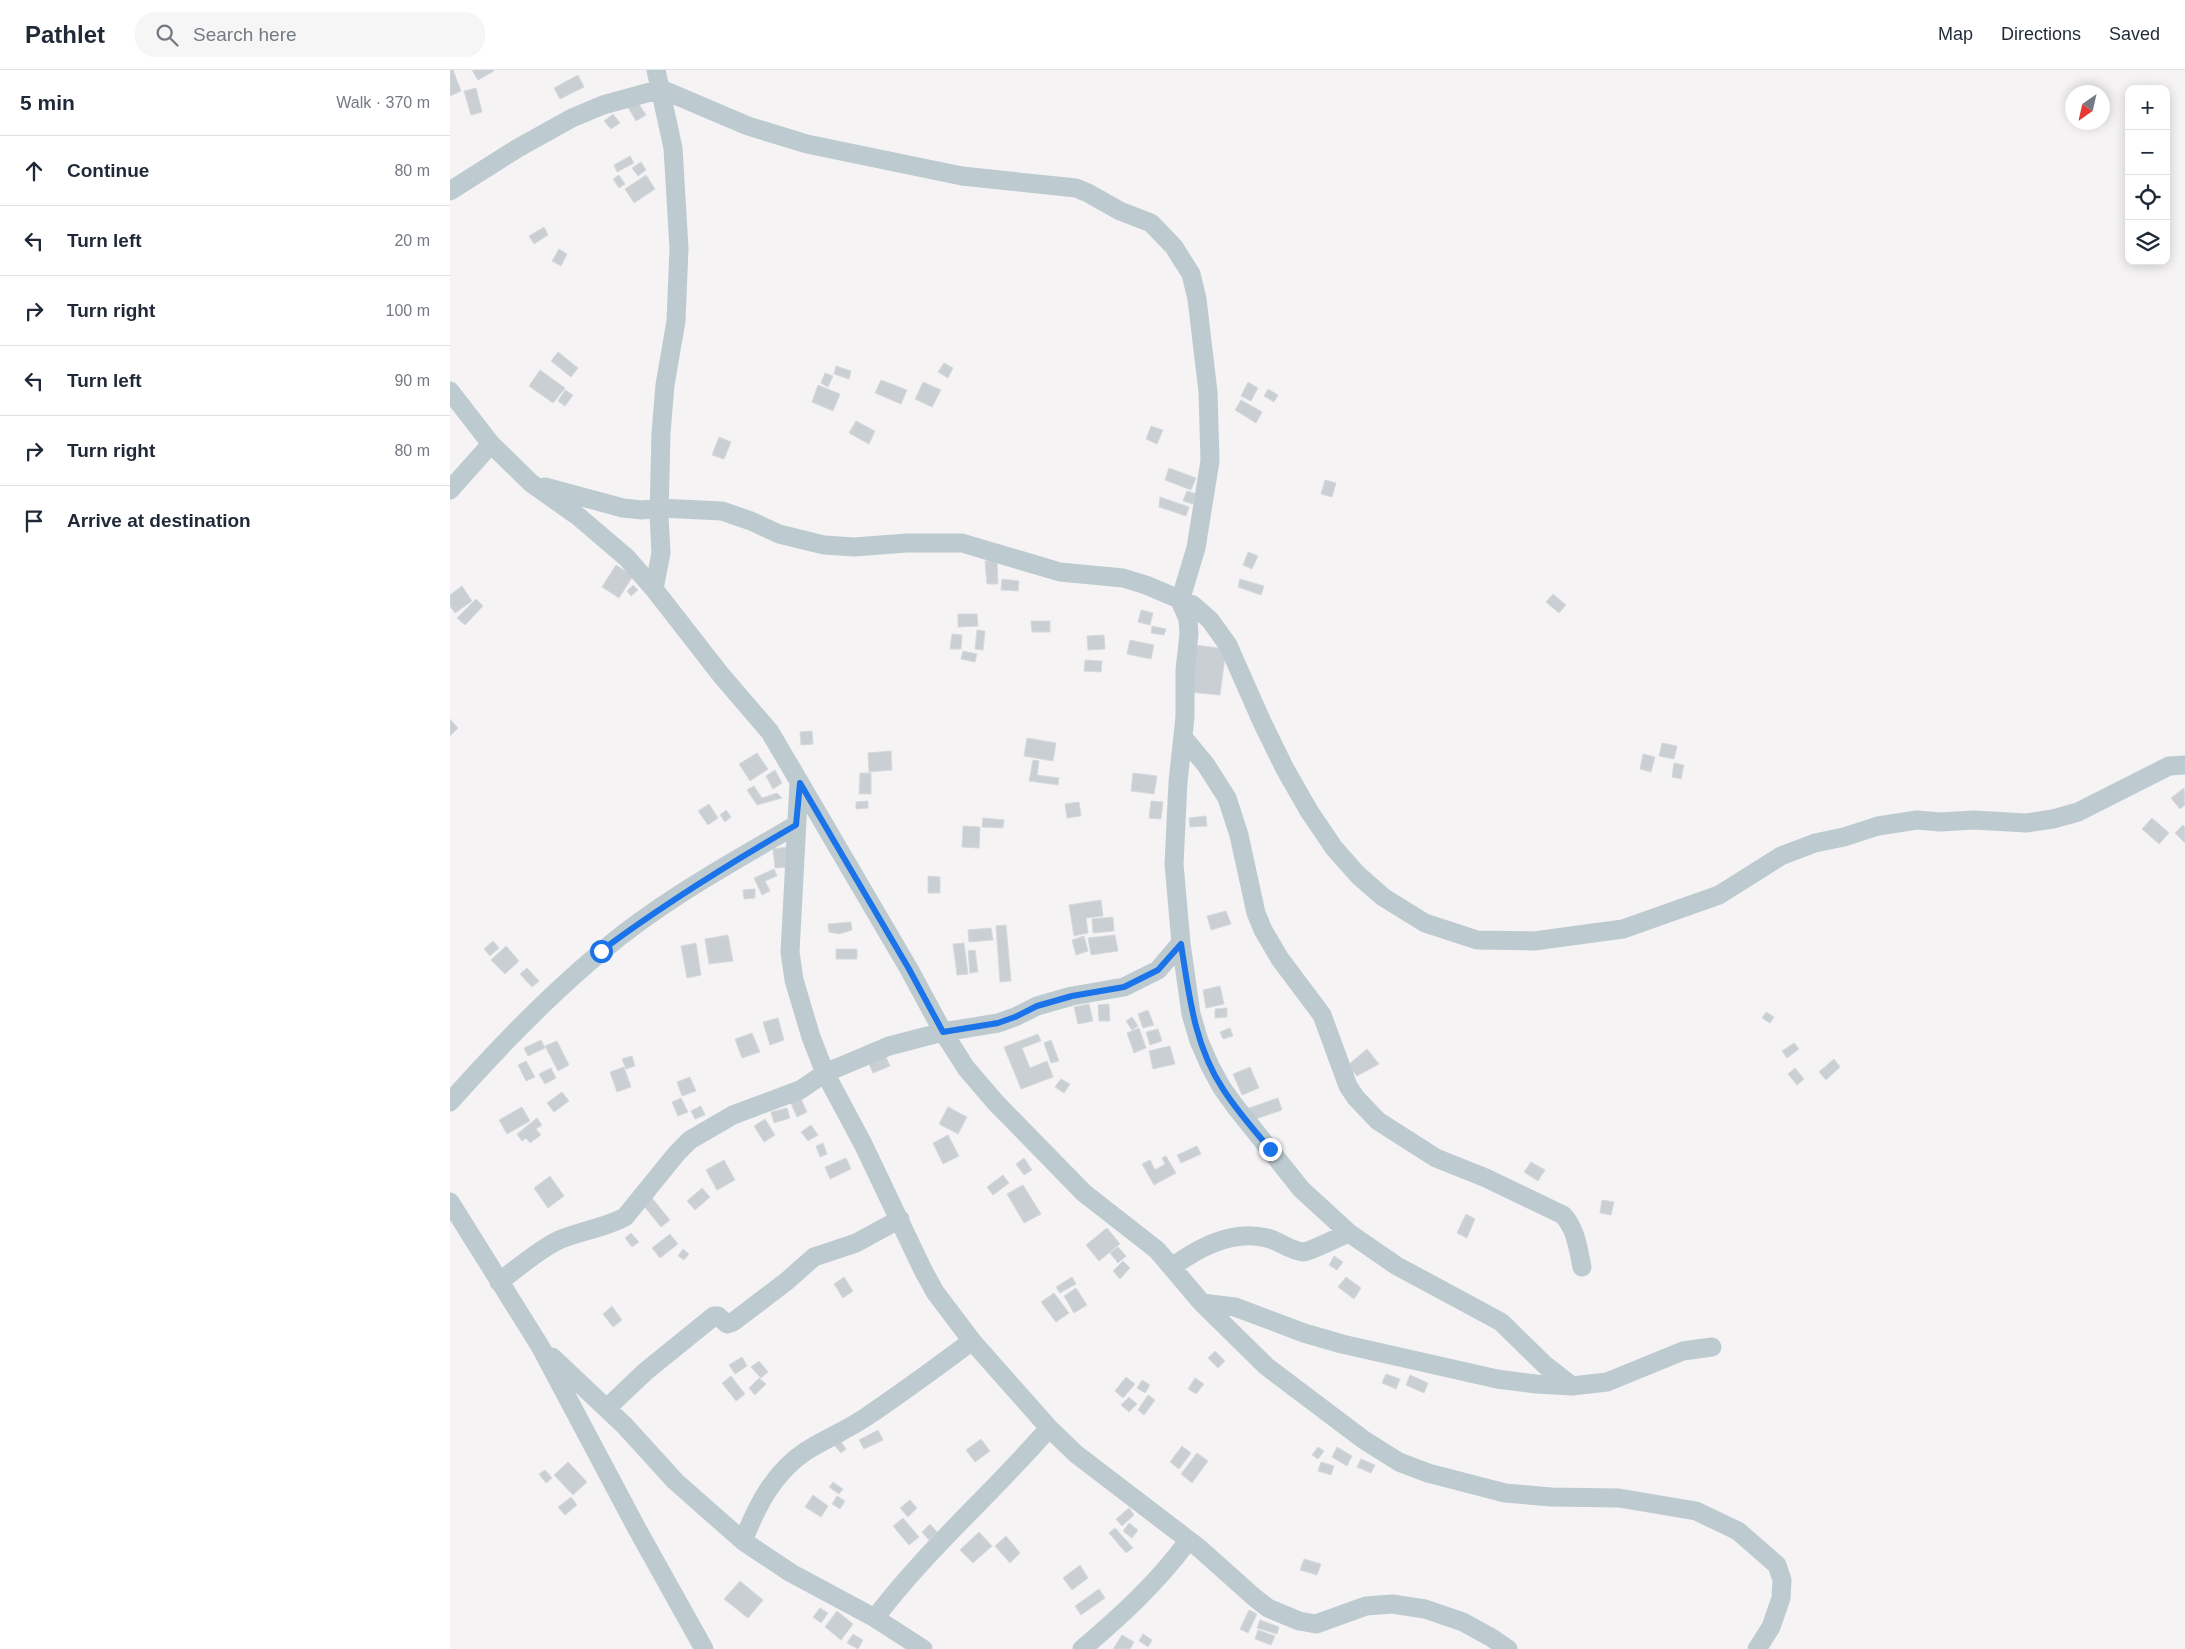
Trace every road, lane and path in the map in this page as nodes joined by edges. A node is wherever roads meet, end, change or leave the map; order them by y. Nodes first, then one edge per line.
1 (656, 70) edge
2 (661, 89) junction
3 (450, 190) edge
4 (450, 392) edge
5 (491, 444) junction
6 (531, 483) junction
7 (450, 490) edge
8 (659, 508) junction
9 (654, 590) junction
10 (1180, 599) junction
11 (1183, 737) junction
12 (2185, 765) edge
13 (800, 783) junction
14 (796, 825) junction
15 (1181, 944) junction
16 (943, 1032) junction
17 (825, 1073) junction
18 (450, 1102) edge
19 (450, 1202) edge
20 (900, 1219) junction
21 (1349, 1233) junction
22 (1172, 1267) junction
23 (1582, 1267) dead end
24 (499, 1282) junction
25 (1202, 1304) junction
26 (972, 1342) junction
27 (540, 1346) junction
28 (1712, 1347) dead end
29 (1572, 1386) junction
30 (607, 1408) junction
31 (1049, 1428) junction
32 (743, 1541) junction
33 (1188, 1541) junction
34 (876, 1618) junction
35 (704, 1649) edge
36 (923, 1649) edge
37 (1082, 1649) edge
38 (1508, 1649) edge
39 (1757, 1649) edge

1 - 2 street
2 - 3 street
2 - 8 street
2 - 10 street
4 - 5 street
5 - 6 street
5 - 7 street
6 - 8 street
6 - 9 street
8 - 9 street
8 - 10 street
9 - 13 street
10 - 11 street
10 - 12 street
11 - 15 street
11 - 23 street
13 - 14 street
13 - 16 street
14 - 17 street
14 - 18 street
15 - 16 street
15 - 21 street
16 - 17 street
16 - 22 street
17 - 20 street
17 - 24 street
19 - 24 street
20 - 26 street
20 - 30 street
21 - 22 street
21 - 29 street
22 - 25 street
24 - 27 street
25 - 29 street
25 - 39 street
26 - 31 street
26 - 32 street
27 - 30 street
27 - 35 street
28 - 29 street
30 - 32 street
31 - 33 street
31 - 34 street
32 - 34 street
33 - 37 street
33 - 38 street
34 - 36 street

